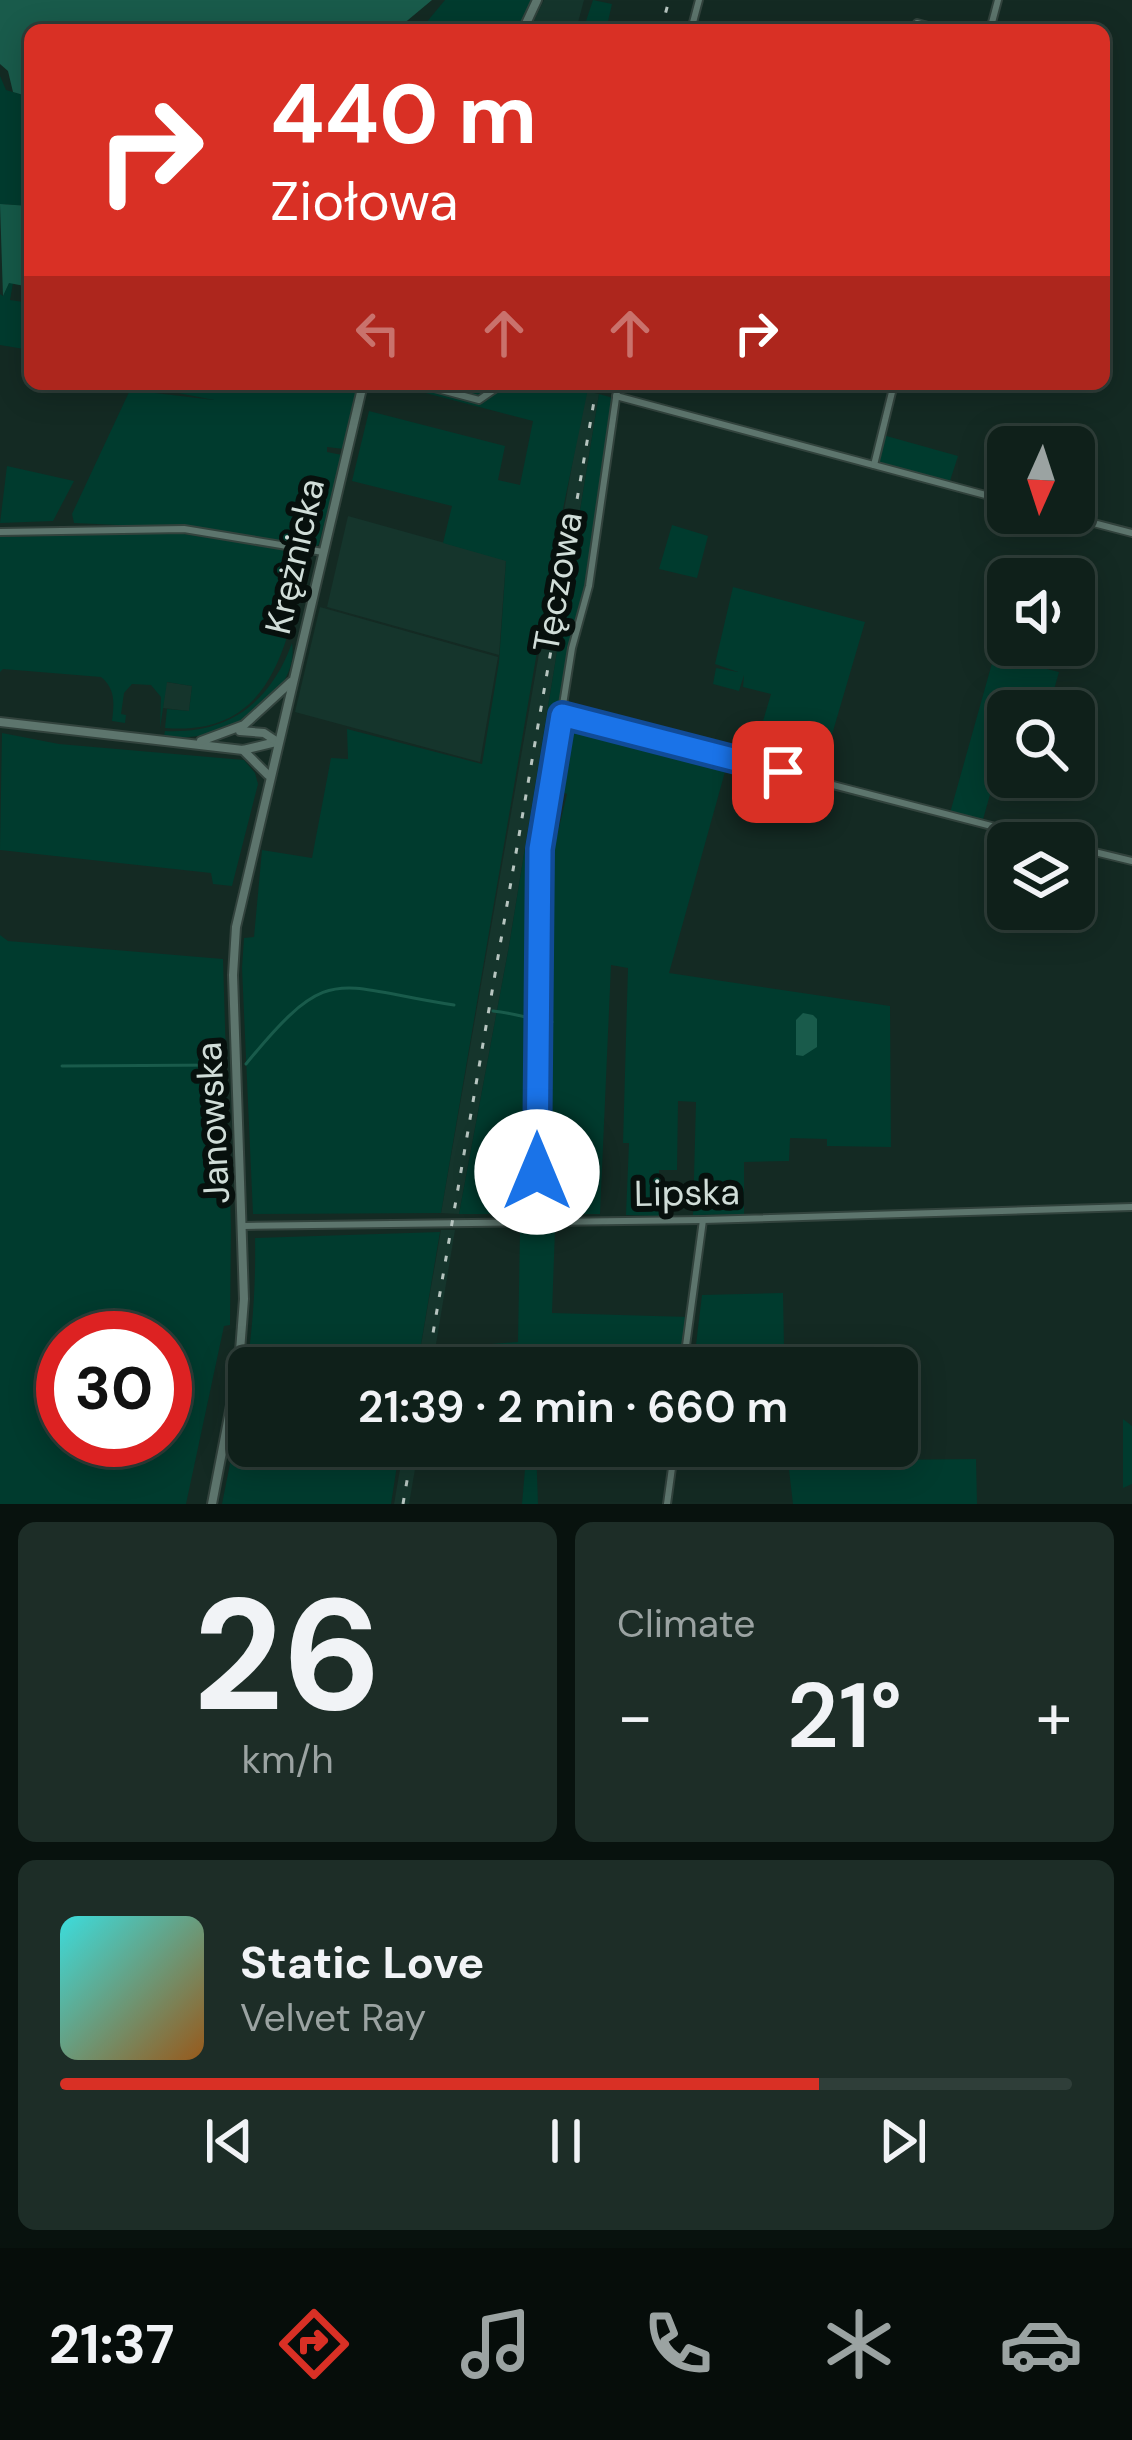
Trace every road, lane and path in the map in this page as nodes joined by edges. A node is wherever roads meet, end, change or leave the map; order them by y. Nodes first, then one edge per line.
1 (917, 23) dead end
2 (921, 24) edge
3 (362, 390) edge
4 (439, 390) edge
5 (493, 390) edge
6 (617, 390) edge
7 (892, 390) edge
8 (616, 396) junction
9 (874, 465) junction
10 (987, 495) edge
11 (1095, 523) edge
12 (0, 532) edge
13 (1132, 533) edge
14 (323, 552) junction
15 (292, 682) junction
16 (562, 715) junction
17 (0, 722) edge
18 (236, 730) junction
19 (278, 741) junction
20 (187, 742) junction
21 (243, 750) junction
22 (269, 776) junction
23 (987, 825) edge
24 (1095, 852) edge
25 (1132, 862) edge
26 (1132, 1207) edge
27 (704, 1220) junction
28 (536, 1221) junction
29 (244, 1226) junction
30 (686, 1347) edge
31 (672, 1467) edge
32 (212, 1504) edge
33 (668, 1504) edge

1 - 2 street
3 - 14 street, Krężnicka
4 - 5 street
6 - 8 street, Tęczowa
7 - 9 street
8 - 9 street
8 - 16 street, Tęczowa
9 - 10 street
11 - 13 street
12 - 14 street
14 - 15 street, Krężnicka
15 - 18 street
15 - 19 street, Krężnicka
16 - 23 street
16 - 28 street, Tęczowa
17 - 20 street
18 - 19 street
18 - 20 street
19 - 21 street
19 - 22 street, Janowska
20 - 21 street
21 - 22 street
22 - 29 street, Janowska
24 - 25 street
26 - 27 street, Lipska
27 - 28 street, Lipska
27 - 30 street
28 - 29 street, Lipska
29 - 32 street, Janowska
31 - 33 street

